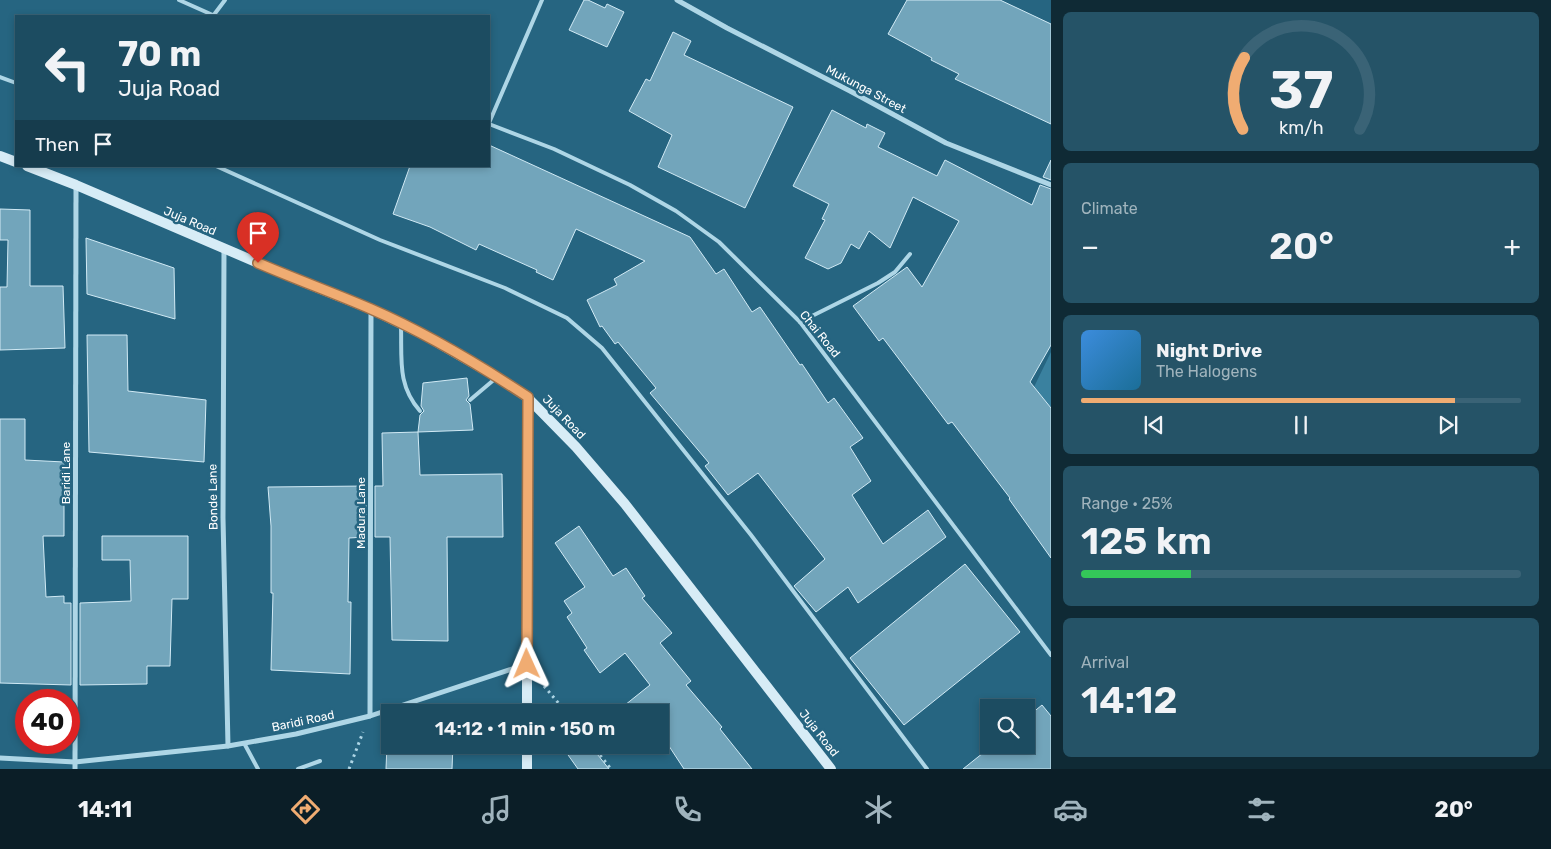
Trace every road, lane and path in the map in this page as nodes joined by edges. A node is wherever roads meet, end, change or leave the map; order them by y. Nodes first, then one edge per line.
1 (179, 0) edge
2 (225, 0) edge
3 (542, 0) edge
4 (677, 0) edge
5 (212, 15) edge
6 (215, 15) edge
7 (0, 77) edge
8 (15, 83) edge
9 (490, 121) edge
10 (490, 123) edge
11 (0, 156) edge
12 (15, 162) edge
13 (30, 167) edge
14 (218, 167) edge
15 (76, 185) junction
16 (1051, 185) edge
17 (224, 249) junction
18 (910, 254) dead end
19 (371, 309) junction
20 (800, 322) junction
21 (401, 324) junction
22 (497, 377) junction
23 (528, 397) junction
24 (470, 400) dead end
25 (420, 411) dead end
26 (1051, 655) edge
27 (527, 664) junction
28 (527, 704) edge
29 (370, 716) junction
30 (244, 743) junction
31 (228, 746) junction
32 (527, 754) edge
33 (599, 754) edge
34 (0, 758) edge
35 (320, 761) dead end
36 (75, 762) junction
37 (75, 769) edge
38 (258, 769) edge
39 (298, 769) edge
40 (349, 769) edge
41 (528, 769) edge
42 (611, 769) edge
43 (831, 769) edge
44 (927, 769) edge

1 - 5 lane
2 - 6 lane
3 - 9 lane
4 - 16 street, Mukunga Street
7 - 8 lane
10 - 20 lane, Chai Road
11 - 12 main road
13 - 15 main road, Juja Road
14 - 44 lane
15 - 17 main road, Juja Road
15 - 36 street, Baridi Lane
17 - 19 main road, Juja Road
17 - 31 street, Bonde Lane
18 - 20 lane
19 - 21 main road, Juja Road
19 - 29 street, Madura Lane
20 - 26 lane, Chai Road
21 - 22 main road, Juja Road
21 - 25 lane
22 - 23 main road, Juja Road
22 - 24 lane
23 - 27 main road
23 - 43 main road, Juja Road
27 - 28 main road
27 - 29 street, Baridi Road
29 - 30 street, Baridi Road
29 - 40 path
30 - 31 street, Baridi Road
30 - 38 lane
31 - 36 street, Baridi Road
32 - 41 main road
33 - 42 path
34 - 36 street, Baridi Road
35 - 39 lane
36 - 37 street, Baridi Lane

